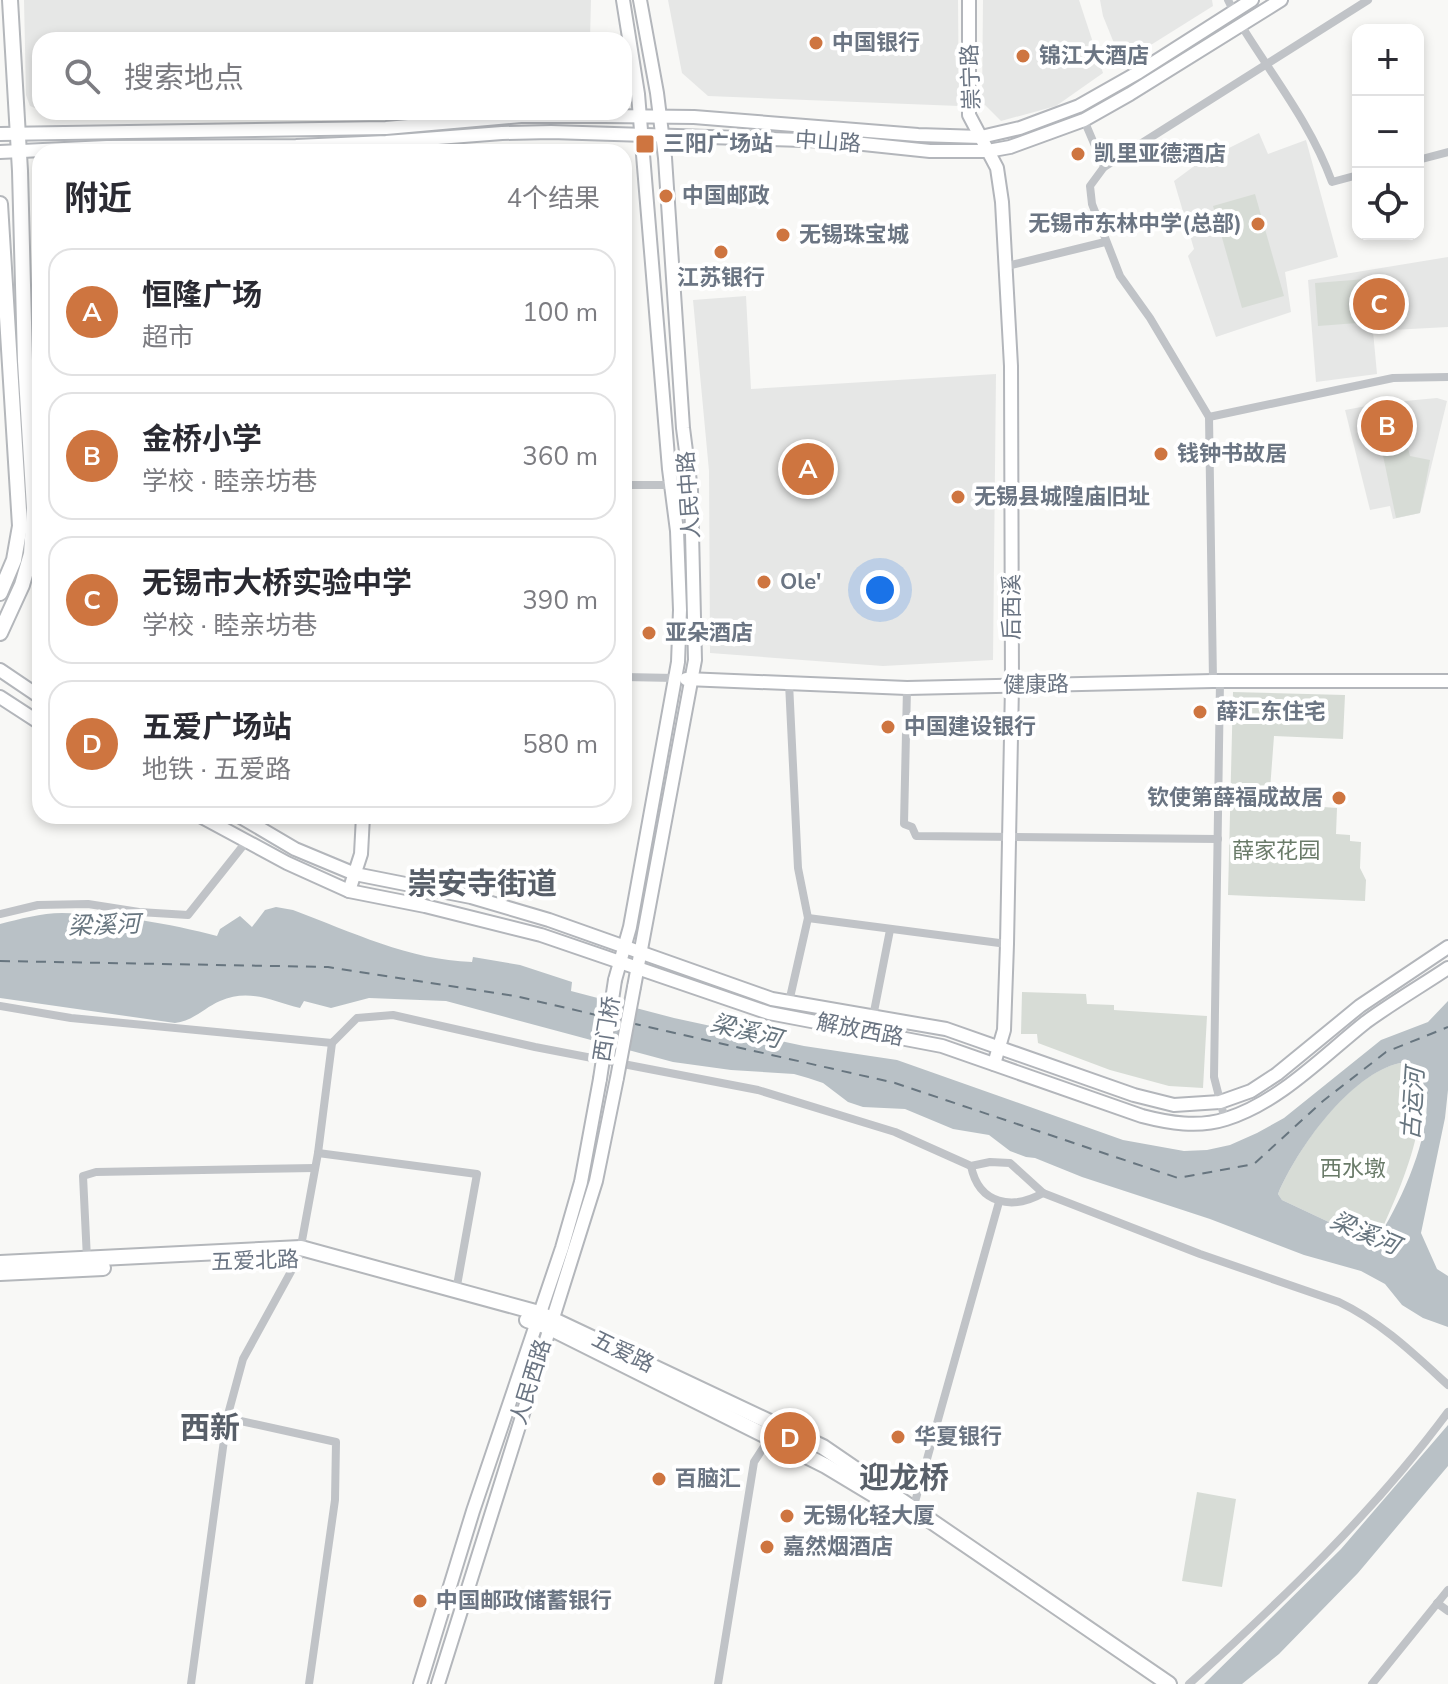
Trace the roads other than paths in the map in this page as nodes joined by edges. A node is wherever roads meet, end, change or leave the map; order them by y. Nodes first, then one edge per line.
1 (10, 0) edge
2 (623, 0) edge
3 (640, 0) edge
4 (969, 0) edge
5 (1252, 0) edge
6 (1281, 0) edge
7 (1368, 0) edge
8 (1231, 6) edge
9 (1241, 25) junction
10 (628, 32) edge
11 (632, 61) edge
12 (1266, 66) junction
13 (632, 116) edge
14 (640, 116) junction
15 (660, 116) junction
16 (476, 120) edge
17 (1084, 120) junction
18 (0, 134) edge
19 (17, 134) junction
20 (642, 135) junction
21 (663, 136) junction
22 (981, 137) junction
23 (411, 144) edge
24 (18, 151) junction
25 (32, 151) edge
26 (988, 151) junction
27 (0, 152) edge
28 (1448, 152) edge
29 (1424, 158) edge
30 (1104, 167) junction
31 (1352, 177) edge
32 (0, 204) edge
33 (1105, 242) junction
34 (1007, 266) junction
35 (1448, 377) edge
36 (1209, 417) junction
37 (32, 475) edge
38 (632, 485) edge
39 (672, 485) junction
40 (32, 539) edge
41 (0, 593) edge
42 (0, 633) edge
43 (0, 670) edge
44 (632, 677) edge
45 (675, 678) junction
46 (691, 679) junction
47 (1216, 681) junction
48 (1448, 681) edge
49 (789, 683) junction
50 (1012, 685) junction
51 (907, 688) junction
52 (32, 692) edge
53 (0, 697) edge
54 (32, 718) edge
55 (214, 824) edge
56 (253, 824) edge
57 (363, 824) edge
58 (1009, 835) junction
59 (1218, 839) junction
60 (246, 842) junction
61 (355, 874) junction
62 (349, 891) junction
63 (0, 914) edge
64 (808, 918) junction
65 (890, 930) junction
66 (1007, 944) junction
67 (624, 946) junction
68 (1448, 947) edge
69 (640, 951) junction
70 (619, 961) junction
71 (638, 967) junction
72 (1448, 968) edge
73 (615, 980) joint
74 (634, 987) joint
75 (789, 1002) junction
76 (0, 1006) edge
77 (873, 1018) junction
78 (870, 1032) junction
79 (332, 1043) junction
80 (999, 1047) junction
81 (994, 1064) junction
82 (617, 1078) joint
83 (600, 1079) joint
84 (1220, 1102) junction
85 (1225, 1120) junction
86 (318, 1153) junction
87 (971, 1166) junction
88 (315, 1168) junction
89 (1043, 1193) junction
90 (999, 1202) junction
91 (300, 1253) junction
92 (87, 1259) junction
93 (0, 1263) edge
94 (0, 1273) edge
95 (456, 1291) junction
96 (543, 1320) junction
97 (1448, 1385) edge
98 (1448, 1412) edge
99 (227, 1418) junction
100 (769, 1439) junction
101 (912, 1513) junction
102 (1448, 1590) edge
103 (1437, 1603) junction
104 (1448, 1611) edge
105 (191, 1684) edge
106 (309, 1684) edge
107 (420, 1684) edge
108 (438, 1684) edge
109 (718, 1684) edge
110 (1154, 1684) edge
111 (1169, 1684) edge
112 (1189, 1684) edge
113 (1372, 1684) edge

1 - 19 main road
2 - 10 main road, 人民中路
3 - 15 main road, 人民中路
4 - 22 main road, 崇宁路
5 - 8 main road, 中山路
6 - 9 main road, 中山路
7 - 12 street
8 - 22 main road, 中山路
9 - 12 street
9 - 17 main road, 中山路
11 - 14 main road, 人民中路
12 - 30 street
12 - 31 street
13 - 14 main road, 中山路
14 - 15 main road, 中山路
14 - 20 main road, 人民中路
15 - 21 main road, 人民中路
15 - 22 main road, 中山路
16 - 19 main road, 中山路
17 - 26 main road, 中山路
17 - 30 street
18 - 19 main road, 中山路
19 - 24 main road
20 - 21 main road, 中山路
20 - 23 main road, 中山路
20 - 39 main road, 人民中路
21 - 26 main road, 中山路
21 - 46 main road, 人民中路
22 - 26 main road, 崇宁路
24 - 25 main road, 中山路
24 - 27 main road, 中山路
24 - 37 main road
26 - 34 main road, 后西溪
28 - 29 street
30 - 33 street
32 - 41 main road
33 - 34 street
33 - 36 street
34 - 50 main road, 后西溪
35 - 36 street
36 - 47 street
38 - 39 street
39 - 45 main road, 人民中路
40 - 42 main road
43 - 52 main road
44 - 45 street, 健康路
45 - 46 main road, 健康路
45 - 67 main road, 人民中路
46 - 49 main road, 健康路
46 - 69 main road, 人民中路
47 - 48 main road, 健康路
47 - 50 main road, 健康路
47 - 59 street
49 - 51 main road, 健康路
49 - 64 street
50 - 51 main road, 健康路
50 - 58 main road, 后西溪
51 - 58 street
53 - 54 main road
55 - 60 main road, 解放西路
56 - 61 main road, 解放西路
57 - 61 main road
58 - 59 street
58 - 66 main road, 后西溪
59 - 84 street
60 - 62 main road, 解放西路
60 - 63 street
61 - 62 main road
61 - 67 main road, 解放西路
62 - 70 main road, 解放西路
64 - 65 street
64 - 75 street
65 - 66 street
65 - 77 street
66 - 80 main road, 后西溪
67 - 69 main road, 解放西路
67 - 70 main road, 人民中路
68 - 84 main road, 解放西路
69 - 71 main road, 人民中路
69 - 75 main road, 解放西路
70 - 71 main road, 解放西路
70 - 73 main road, 人民中路
71 - 74 main road, 人民中路
71 - 78 main road, 解放西路
72 - 85 main road, 解放西路
73 - 83 main road, 西门桥, bridge
74 - 82 main road, 西门桥, bridge
75 - 77 main road, 解放西路
76 - 79 street
77 - 78 street
77 - 80 main road, 解放西路
78 - 81 main road, 解放西路
79 - 86 street
79 - 87 street
80 - 81 main road, 后西溪
80 - 84 main road, 解放西路
81 - 85 main road, 解放西路
82 - 96 main road, 人民西路
83 - 96 main road, 人民西路
84 - 85 street
86 - 88 street
86 - 95 street
87 - 89 street
87 - 90 street
88 - 91 street
88 - 92 street
89 - 90 street
89 - 97 street
90 - 101 street
91 - 92 main road, 五爱路
91 - 94 main road, 五爱北路
91 - 95 main road, 五爱路
91 - 96 main road, 五爱北路
91 - 99 street
92 - 93 main road, 五爱路
95 - 96 main road, 五爱路
96 - 100 main road, 五爱路
96 - 101 main road, 五爱路
96 - 107 main road, 人民西路
96 - 108 main road, 人民西路
98 - 112 street
99 - 105 street
99 - 106 street
100 - 101 main road, 五爱路
100 - 109 street
101 - 110 main road, 五爱路
101 - 111 main road, 五爱路
102 - 103 street
103 - 104 street
103 - 113 street

